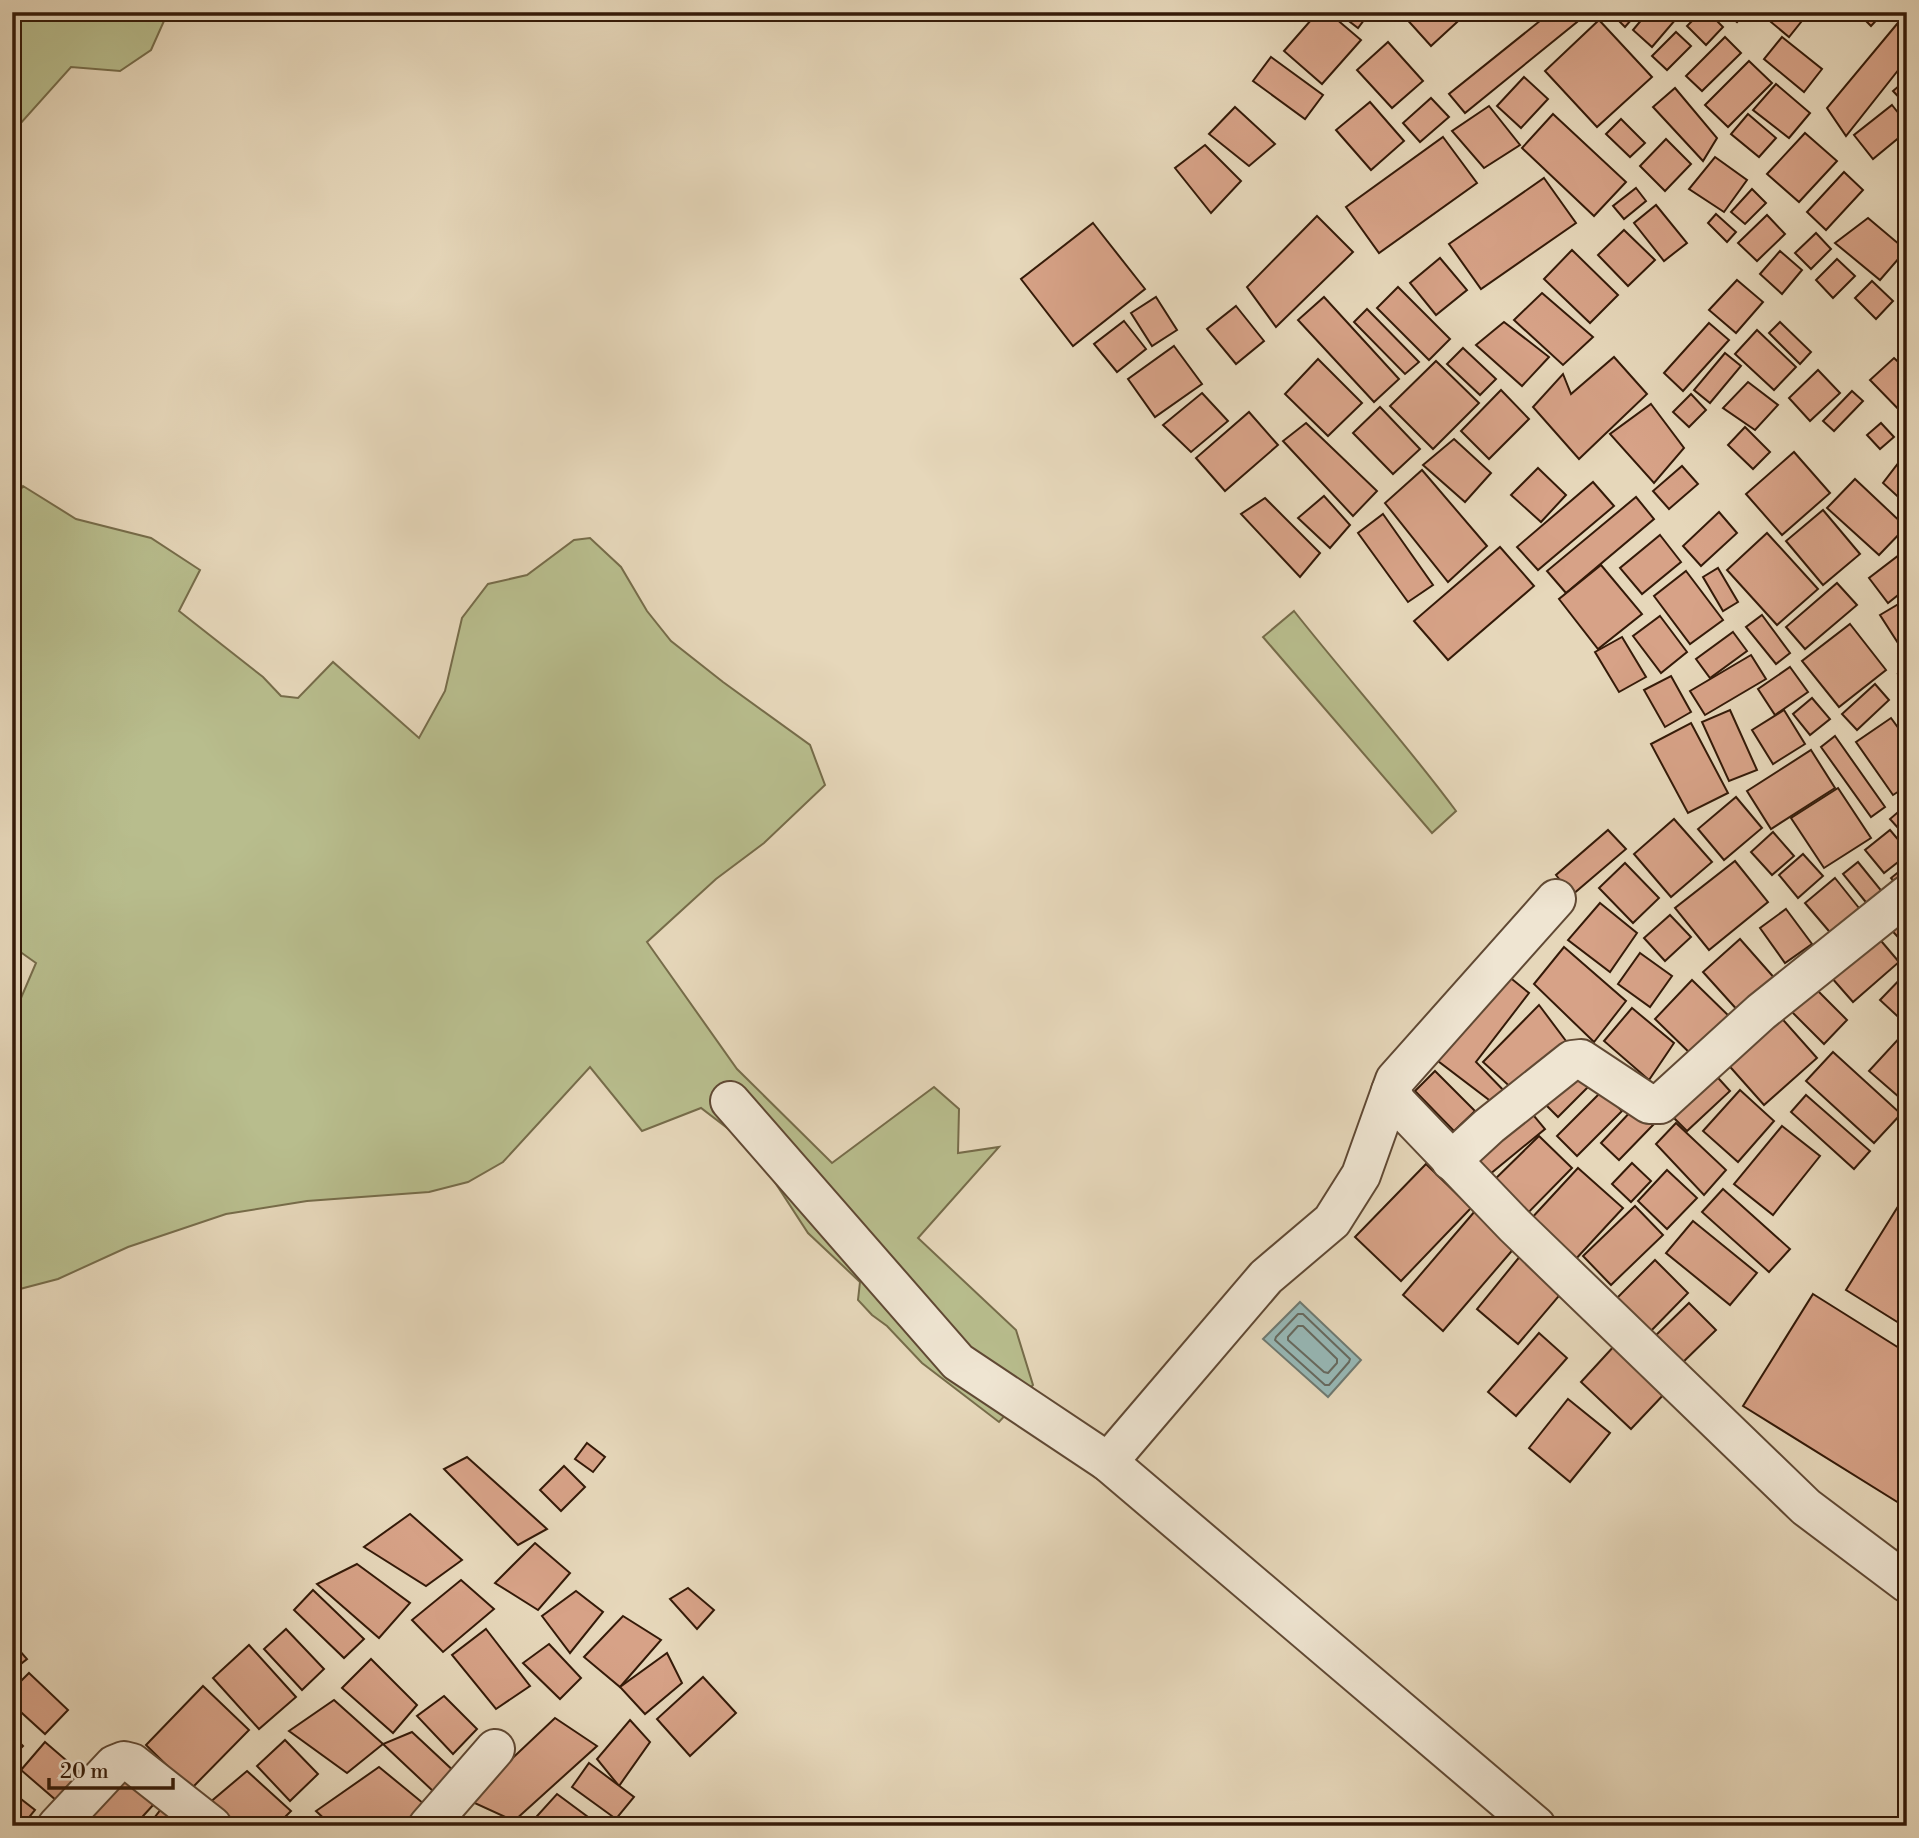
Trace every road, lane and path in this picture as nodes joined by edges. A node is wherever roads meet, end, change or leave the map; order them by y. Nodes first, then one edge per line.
1 (1907, 895) edge
2 (1556, 899) dead end
3 (1391, 1091) junction
4 (730, 1101) dead end
5 (1451, 1161) junction
6 (1108, 1462) junction
7 (1907, 1583) edge
8 (495, 1749) dead end
9 (57, 1826) edge
10 (212, 1826) edge
11 (428, 1826) edge
12 (1536, 1826) edge

1 - 5 street
2 - 3 street
3 - 5 street
3 - 6 street
4 - 6 street
5 - 7 street
6 - 12 street
8 - 11 street
9 - 10 street

